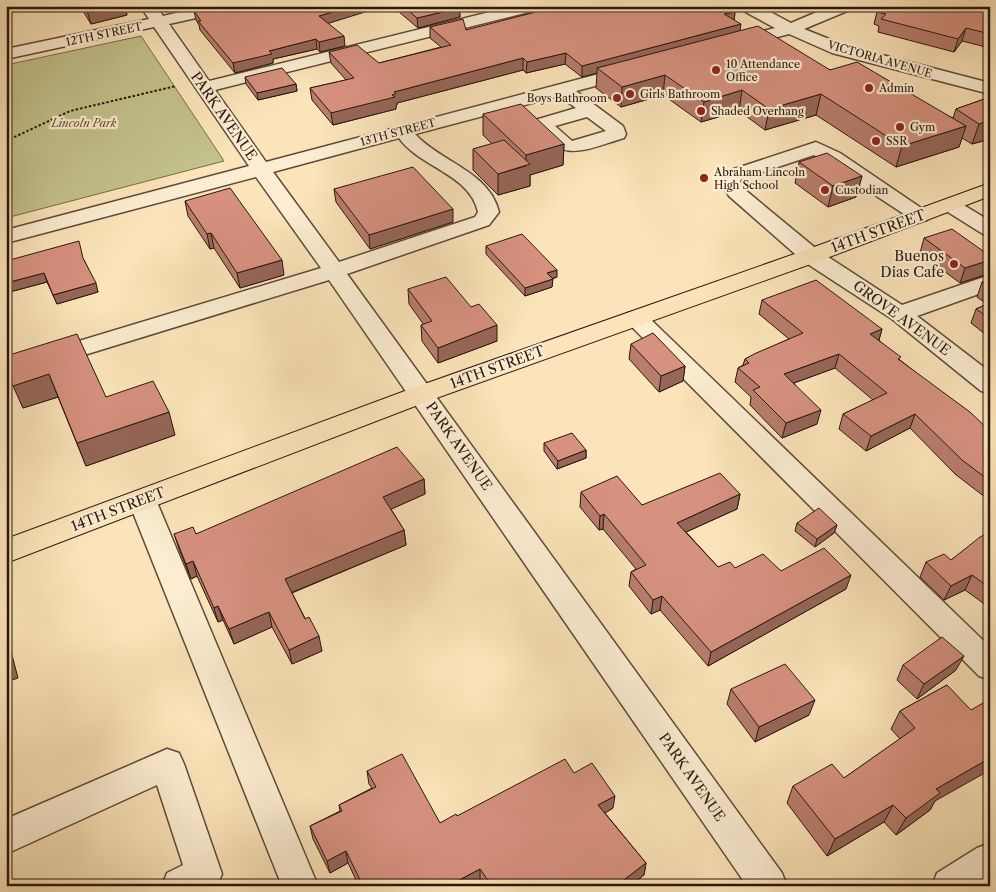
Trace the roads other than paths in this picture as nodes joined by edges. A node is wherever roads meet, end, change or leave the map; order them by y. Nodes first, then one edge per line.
1 (148, 6) edge
2 (230, 6) edge
3 (535, 6) edge
4 (746, 6) edge
5 (846, 6) edge
6 (159, 22) junction
7 (790, 29) junction
8 (720, 48) edge
9 (6, 54) edge
10 (646, 67) edge
11 (204, 87) junction
12 (990, 88) edge
13 (562, 89) junction
14 (586, 108) dead end
15 (403, 131) junction
16 (261, 169) junction
17 (970, 197) edge
18 (990, 209) edge
19 (920, 216) junction
20 (990, 230) edge
21 (6, 237) edge
22 (811, 256) junction
23 (334, 271) junction
24 (990, 282) edge
25 (900, 314) junction
26 (636, 318) junction
27 (6, 371) edge
28 (990, 385) edge
29 (422, 394) junction
30 (142, 500) junction
31 (6, 551) edge
32 (990, 667) edge
33 (6, 837) edge
34 (990, 860) edge
35 (180, 886) edge
36 (300, 886) edge
37 (769, 886) edge
38 (950, 886) edge

1 - 6 street, PARK AVENUE
2 - 6 street, 12TH STREET
3 - 11 street
4 - 7 street, VICTORIA AVENUE
5 - 7 street
6 - 9 street, 12TH STREET
6 - 11 street, PARK AVENUE
7 - 8 street
7 - 12 street, VICTORIA AVENUE
10 - 13 street, 13TH STREET
11 - 16 street, PARK AVENUE
13 - 14 street
13 - 15 street, 13TH STREET
15 - 16 street, 13TH STREET
15 - 23 street
16 - 21 street, 13TH STREET
16 - 23 street, PARK AVENUE
17 - 18 lane
17 - 19 main road, 14TH STREET
17 - 20 street
19 - 22 main road, 14TH STREET
19 - 22 street, GROVE AVENUE
22 - 25 street, GROVE AVENUE
22 - 26 main road, 14TH STREET
23 - 27 street
23 - 29 street, PARK AVENUE
24 - 25 street
25 - 28 street, GROVE AVENUE
26 - 29 main road, 14TH STREET
26 - 32 street
29 - 30 main road, 14TH STREET
29 - 37 street, PARK AVENUE
30 - 31 main road, 14TH STREET
30 - 36 street
33 - 35 street
34 - 38 street

